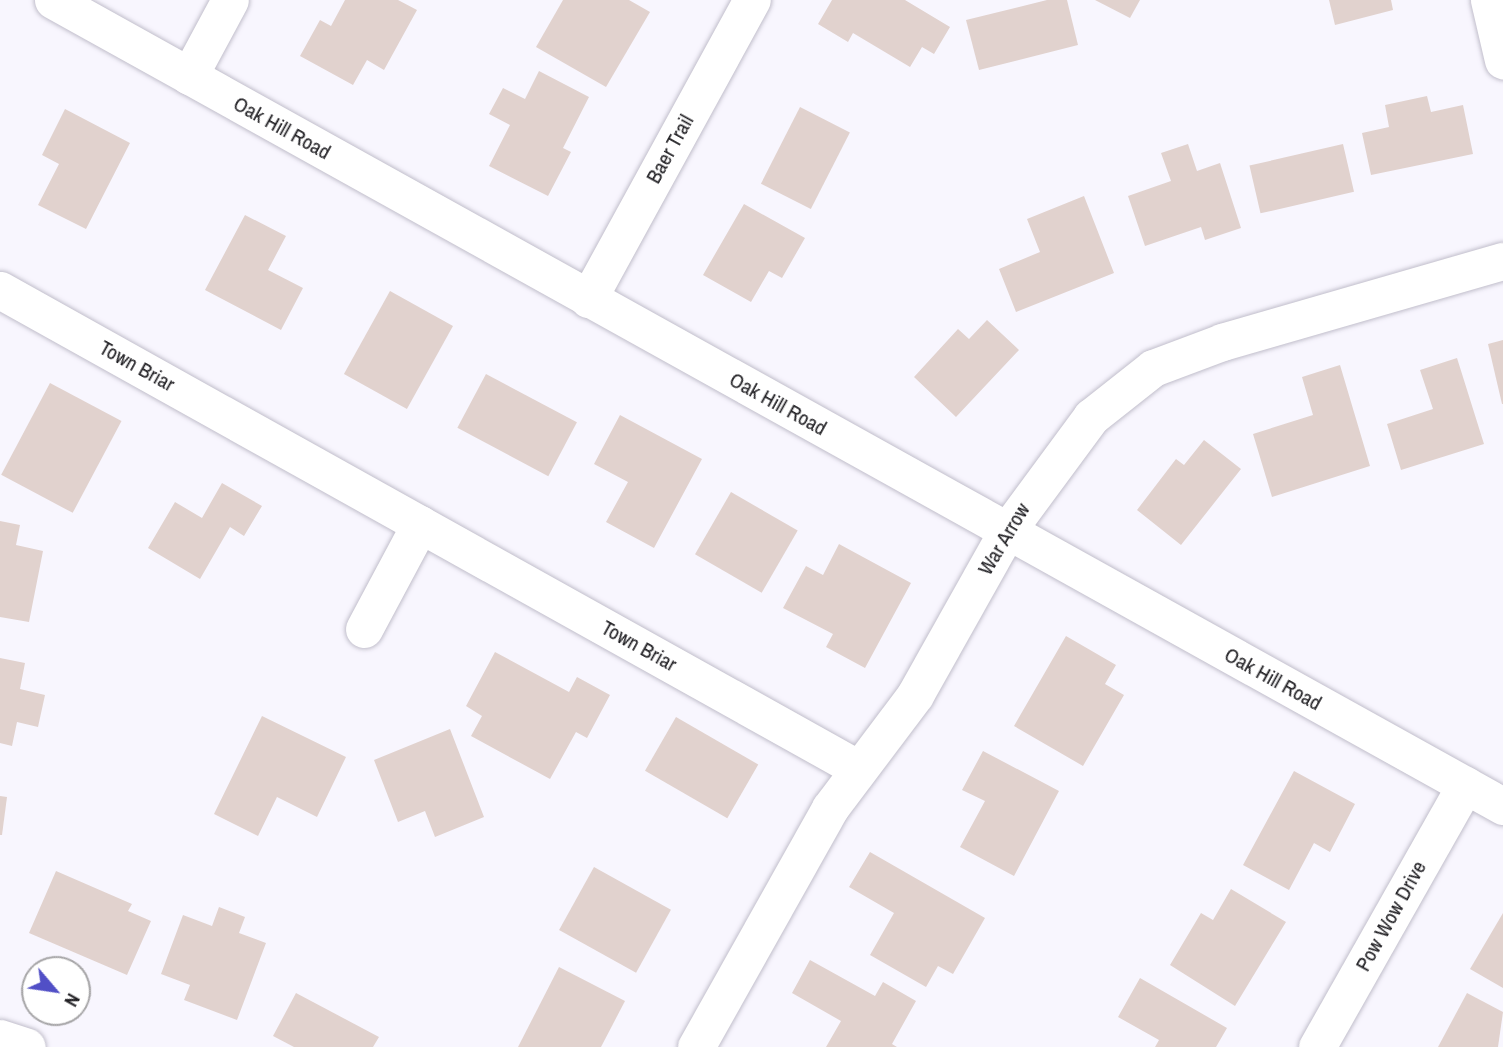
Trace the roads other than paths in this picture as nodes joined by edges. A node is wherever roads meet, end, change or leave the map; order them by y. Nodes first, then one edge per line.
1 (53, 0) edge
2 (230, 0) edge
3 (752, 0) edge
4 (1489, 0) edge
5 (1503, 60) edge
6 (188, 76) junction
7 (1503, 261) edge
8 (0, 290) edge
9 (588, 299) junction
10 (420, 524) junction
11 (1007, 531) junction
12 (364, 629) dead end
13 (857, 768) junction
14 (1465, 785) junction
15 (1503, 806) edge
16 (0, 1038) edge
17 (27, 1047) edge
18 (696, 1047) edge
19 (1317, 1047) edge

1 - 6 street, Oak Hill Road
2 - 6 street
3 - 9 street, Baer Trail
4 - 5 street
6 - 9 street, Oak Hill Road
7 - 11 street, War Arrow
8 - 10 street, Town Briar
9 - 11 street, Oak Hill Road
10 - 12 street
10 - 13 street, Town Briar
11 - 13 street, War Arrow
11 - 14 street, Oak Hill Road
13 - 18 street, War Arrow
14 - 15 street, Oak Hill Road
14 - 19 street, Pow Wow Drive
16 - 17 street

